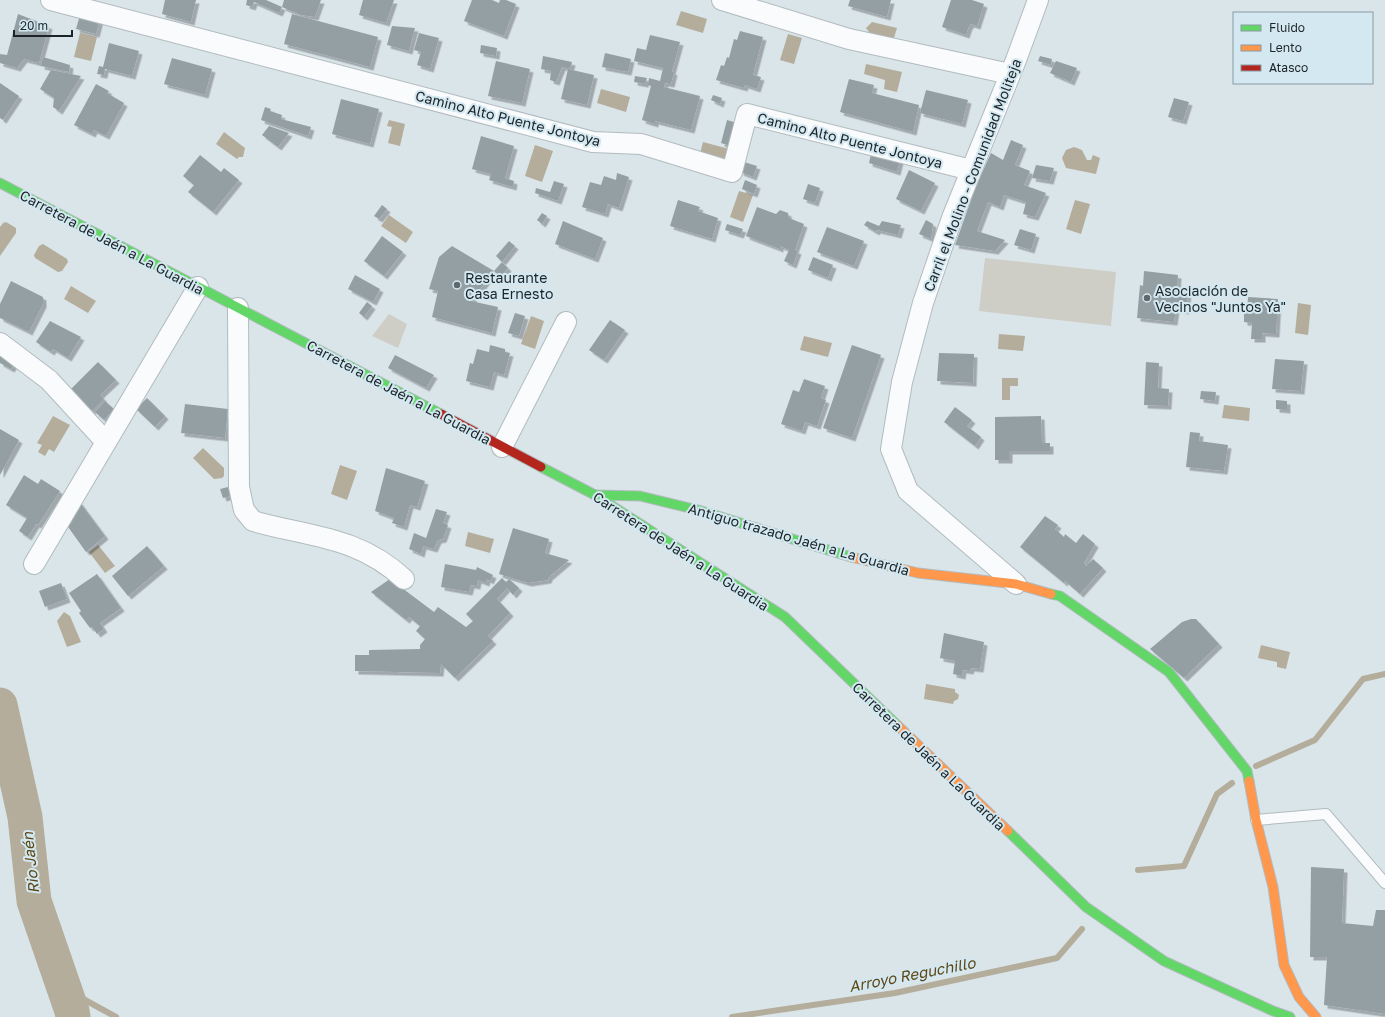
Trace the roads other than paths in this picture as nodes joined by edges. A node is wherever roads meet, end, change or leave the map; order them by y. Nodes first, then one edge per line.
1 (51, 0) edge
2 (722, 0) edge
3 (1038, 0) edge
4 (1010, 74) junction
5 (971, 170) junction
6 (0, 183) edge
7 (198, 287) junction
8 (238, 308) junction
9 (566, 322) dead end
10 (0, 343) edge
11 (106, 442) junction
12 (502, 447) junction
13 (595, 495) junction
14 (34, 564) dead end
15 (404, 579) dead end
16 (1016, 584) junction
17 (1256, 820) junction
18 (1385, 883) edge
19 (1290, 1017) edge
20 (1316, 1017) edge

1 - 5 street, Camino Alto Puente Jontoya
2 - 4 street
3 - 4 street, Carril el Molino - Comunidad Moliteja
4 - 5 street, Carril el Molino - Comunidad Moliteja
5 - 16 street, Carril el Molino - Comunidad Moliteja
6 - 7 street, Carretera de Jaén a La Guardia
7 - 8 street, Carretera de Jaén a La Guardia
7 - 11 street
8 - 12 street, Carretera de Jaén a La Guardia
8 - 15 street
9 - 12 street
10 - 11 street
11 - 14 street
12 - 13 street, Carretera de Jaén a La Guardia
13 - 16 street, Antiguo trazado Jaén a La Guardia
13 - 19 street, Carretera de Jaén a La Guardia
16 - 17 street, Antiguo trazado Jaén a La Guardia
17 - 18 lane
17 - 20 street, Antiguo trazado Jaén a La Guardia

